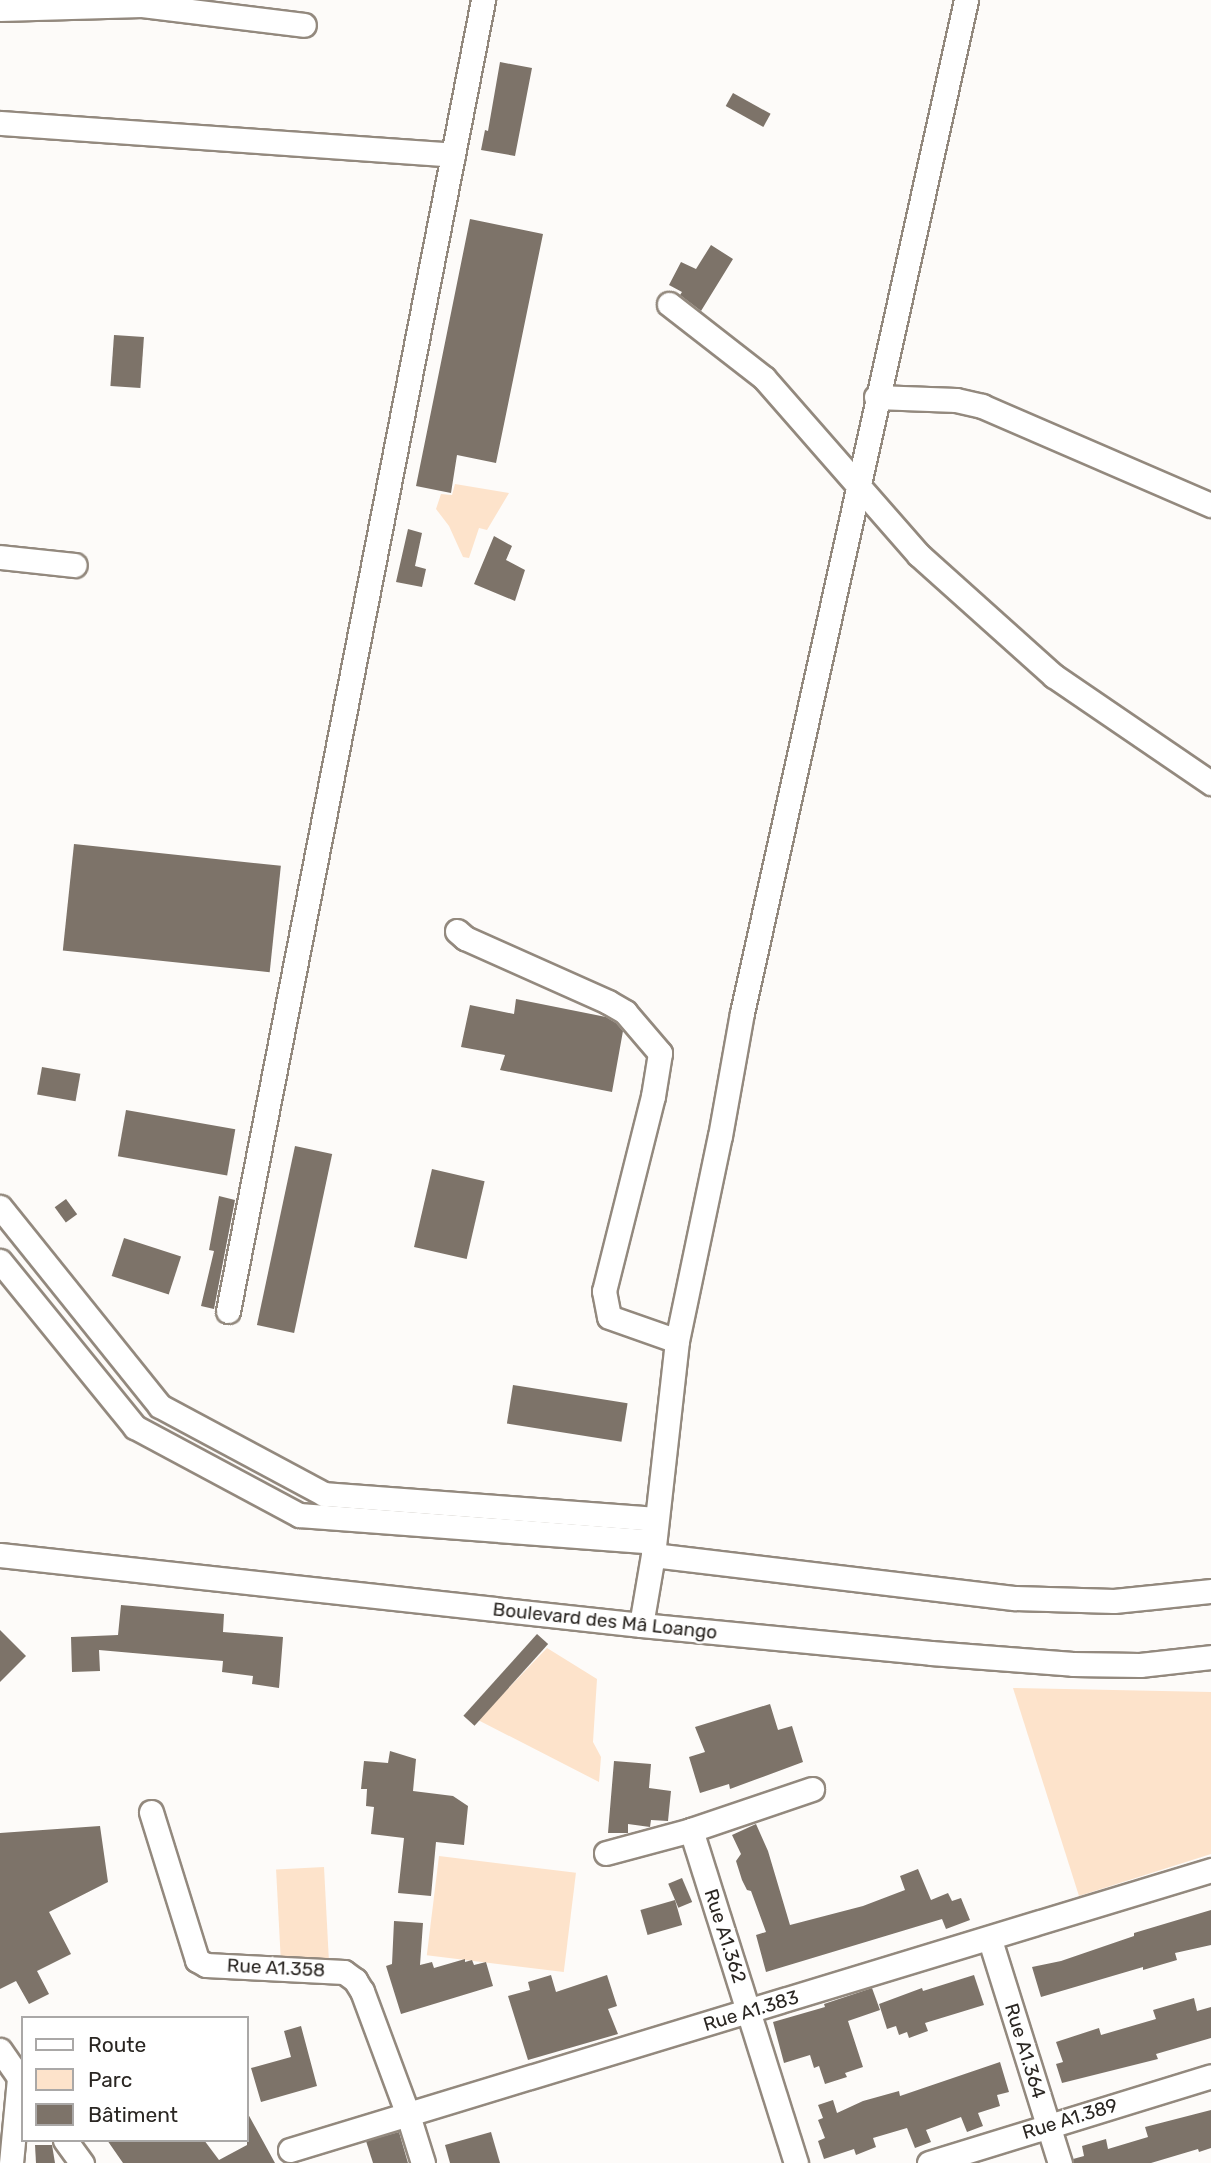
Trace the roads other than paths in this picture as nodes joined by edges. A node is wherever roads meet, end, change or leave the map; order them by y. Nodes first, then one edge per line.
1 (483, 0) edge
2 (966, 0) edge
3 (143, 3) edge
4 (0, 9) edge
5 (240, 9) edge
6 (304, 25) dead end
7 (0, 122) edge
8 (453, 155) junction
9 (669, 303) dead end
10 (876, 397) junction
11 (857, 484) junction
12 (1211, 505) edge
13 (0, 557) edge
14 (75, 565) dead end
15 (1211, 783) edge
16 (457, 931) dead end
17 (0, 1207) edge
18 (0, 1261) edge
19 (228, 1311) dead end
20 (677, 1341) junction
21 (655, 1519) junction
22 (653, 1549) junction
23 (0, 1555) edge
24 (1211, 1591) edge
25 (641, 1625) junction
26 (1211, 1657) edge
27 (812, 1789) dead end
28 (152, 1812) dead end
29 (691, 1830) junction
30 (606, 1853) dead end
31 (1211, 1870) edge
32 (990, 1940) junction
33 (748, 2011) junction
34 (0, 2050) edge
35 (1211, 2076) edge
36 (21, 2080) edge
37 (408, 2115) junction
38 (1048, 2125) junction
39 (66, 2142) edge
40 (290, 2150) dead end
41 (11, 2163) edge
42 (82, 2163) edge
43 (423, 2163) edge
44 (796, 2163) edge
45 (929, 2163) edge
46 (1060, 2163) edge

1 - 8 street
2 - 10 street
3 - 4 street
3 - 5 street
5 - 6 street
7 - 8 street
8 - 19 street
9 - 11 street
10 - 11 street
10 - 12 street
11 - 15 street
11 - 20 street
13 - 14 street
16 - 20 street
17 - 21 street
18 - 22 street
20 - 21 street
21 - 22 street
22 - 24 street
22 - 25 street
23 - 25 street, Boulevard des Mâ Loango
25 - 26 street, Boulevard des Mâ Loango
27 - 29 street
28 - 37 street, Rue A1.358
29 - 30 street
29 - 33 street, Rue A1.362
31 - 32 street, Rue A1.383
32 - 33 street, Rue A1.383
32 - 38 street, Rue A1.364
33 - 37 street, Rue A1.383
33 - 44 street, Rue A1.362
34 - 36 street
35 - 38 street, Rue A1.389
36 - 41 street
37 - 40 street, Rue A1.383
37 - 43 street, Rue A1.358
38 - 45 street, Rue A1.389
38 - 46 street, Rue A1.364
39 - 42 street

